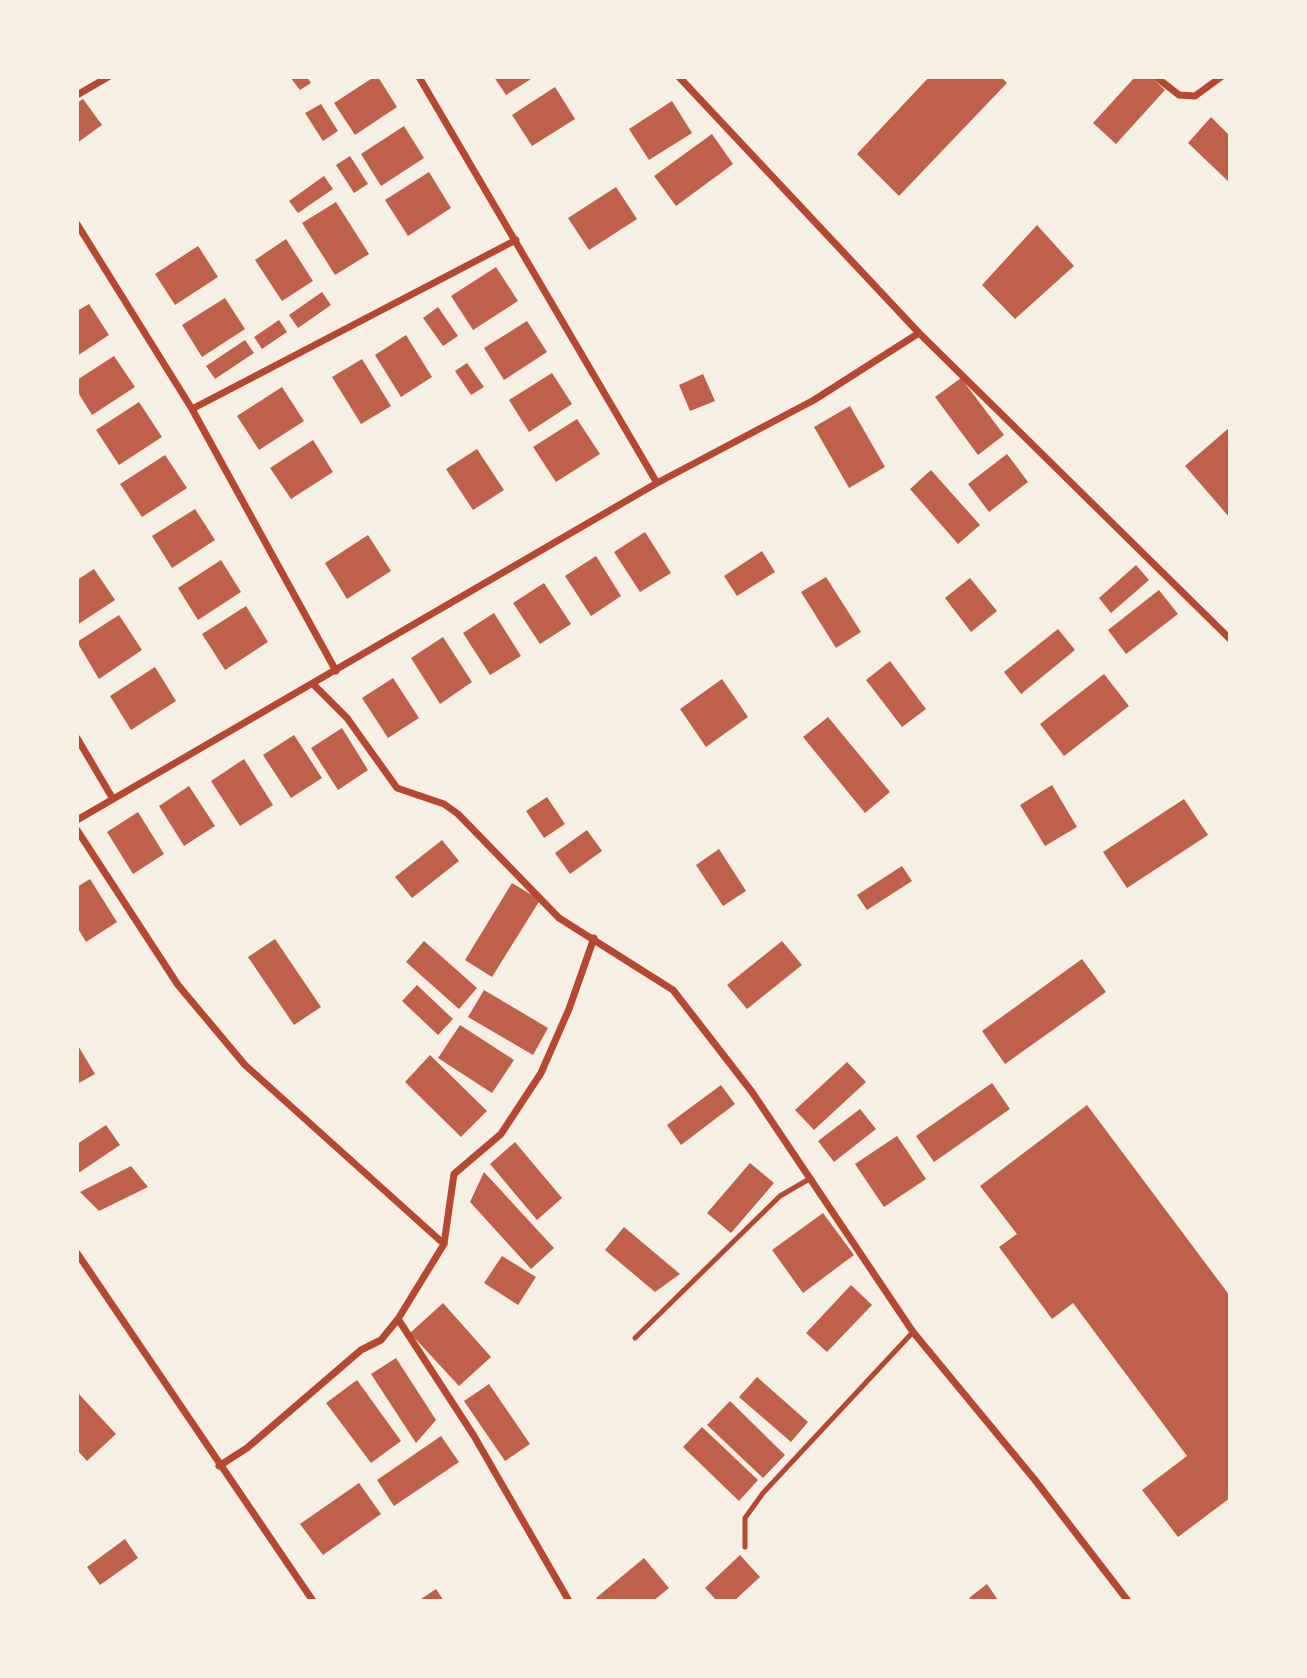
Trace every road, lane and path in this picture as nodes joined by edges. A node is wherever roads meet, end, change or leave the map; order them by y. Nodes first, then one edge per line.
1 (108, 77) edge
2 (419, 77) edge
3 (679, 77) edge
4 (1156, 77) edge
5 (1221, 77) edge
6 (77, 95) edge
7 (77, 224) edge
8 (516, 240) junction
9 (919, 333) junction
10 (192, 409) junction
11 (657, 483) junction
12 (1230, 639) edge
13 (337, 671) junction
14 (313, 684) junction
15 (77, 738) edge
16 (113, 799) junction
17 (77, 820) edge
18 (77, 830) edge
19 (594, 939) junction
20 (811, 1178) junction
21 (444, 1244) junction
22 (77, 1253) edge
23 (398, 1319) junction
24 (913, 1332) junction
25 (635, 1338) dead end
26 (219, 1466) junction
27 (745, 1547) dead end
28 (313, 1601) edge
29 (569, 1601) edge
30 (1128, 1601) edge

1 - 6 street
2 - 8 street
3 - 9 street
4 - 5 street
7 - 10 street
8 - 10 street
8 - 11 street
9 - 11 street
9 - 12 street
10 - 13 street
11 - 13 street
13 - 14 street
14 - 16 street
14 - 19 street
15 - 16 street
16 - 17 street
18 - 21 street
19 - 20 street
19 - 21 street
20 - 24 street
20 - 25 lane
21 - 23 street
22 - 26 street
23 - 26 street
23 - 29 street
24 - 27 lane
24 - 30 street
26 - 28 street

